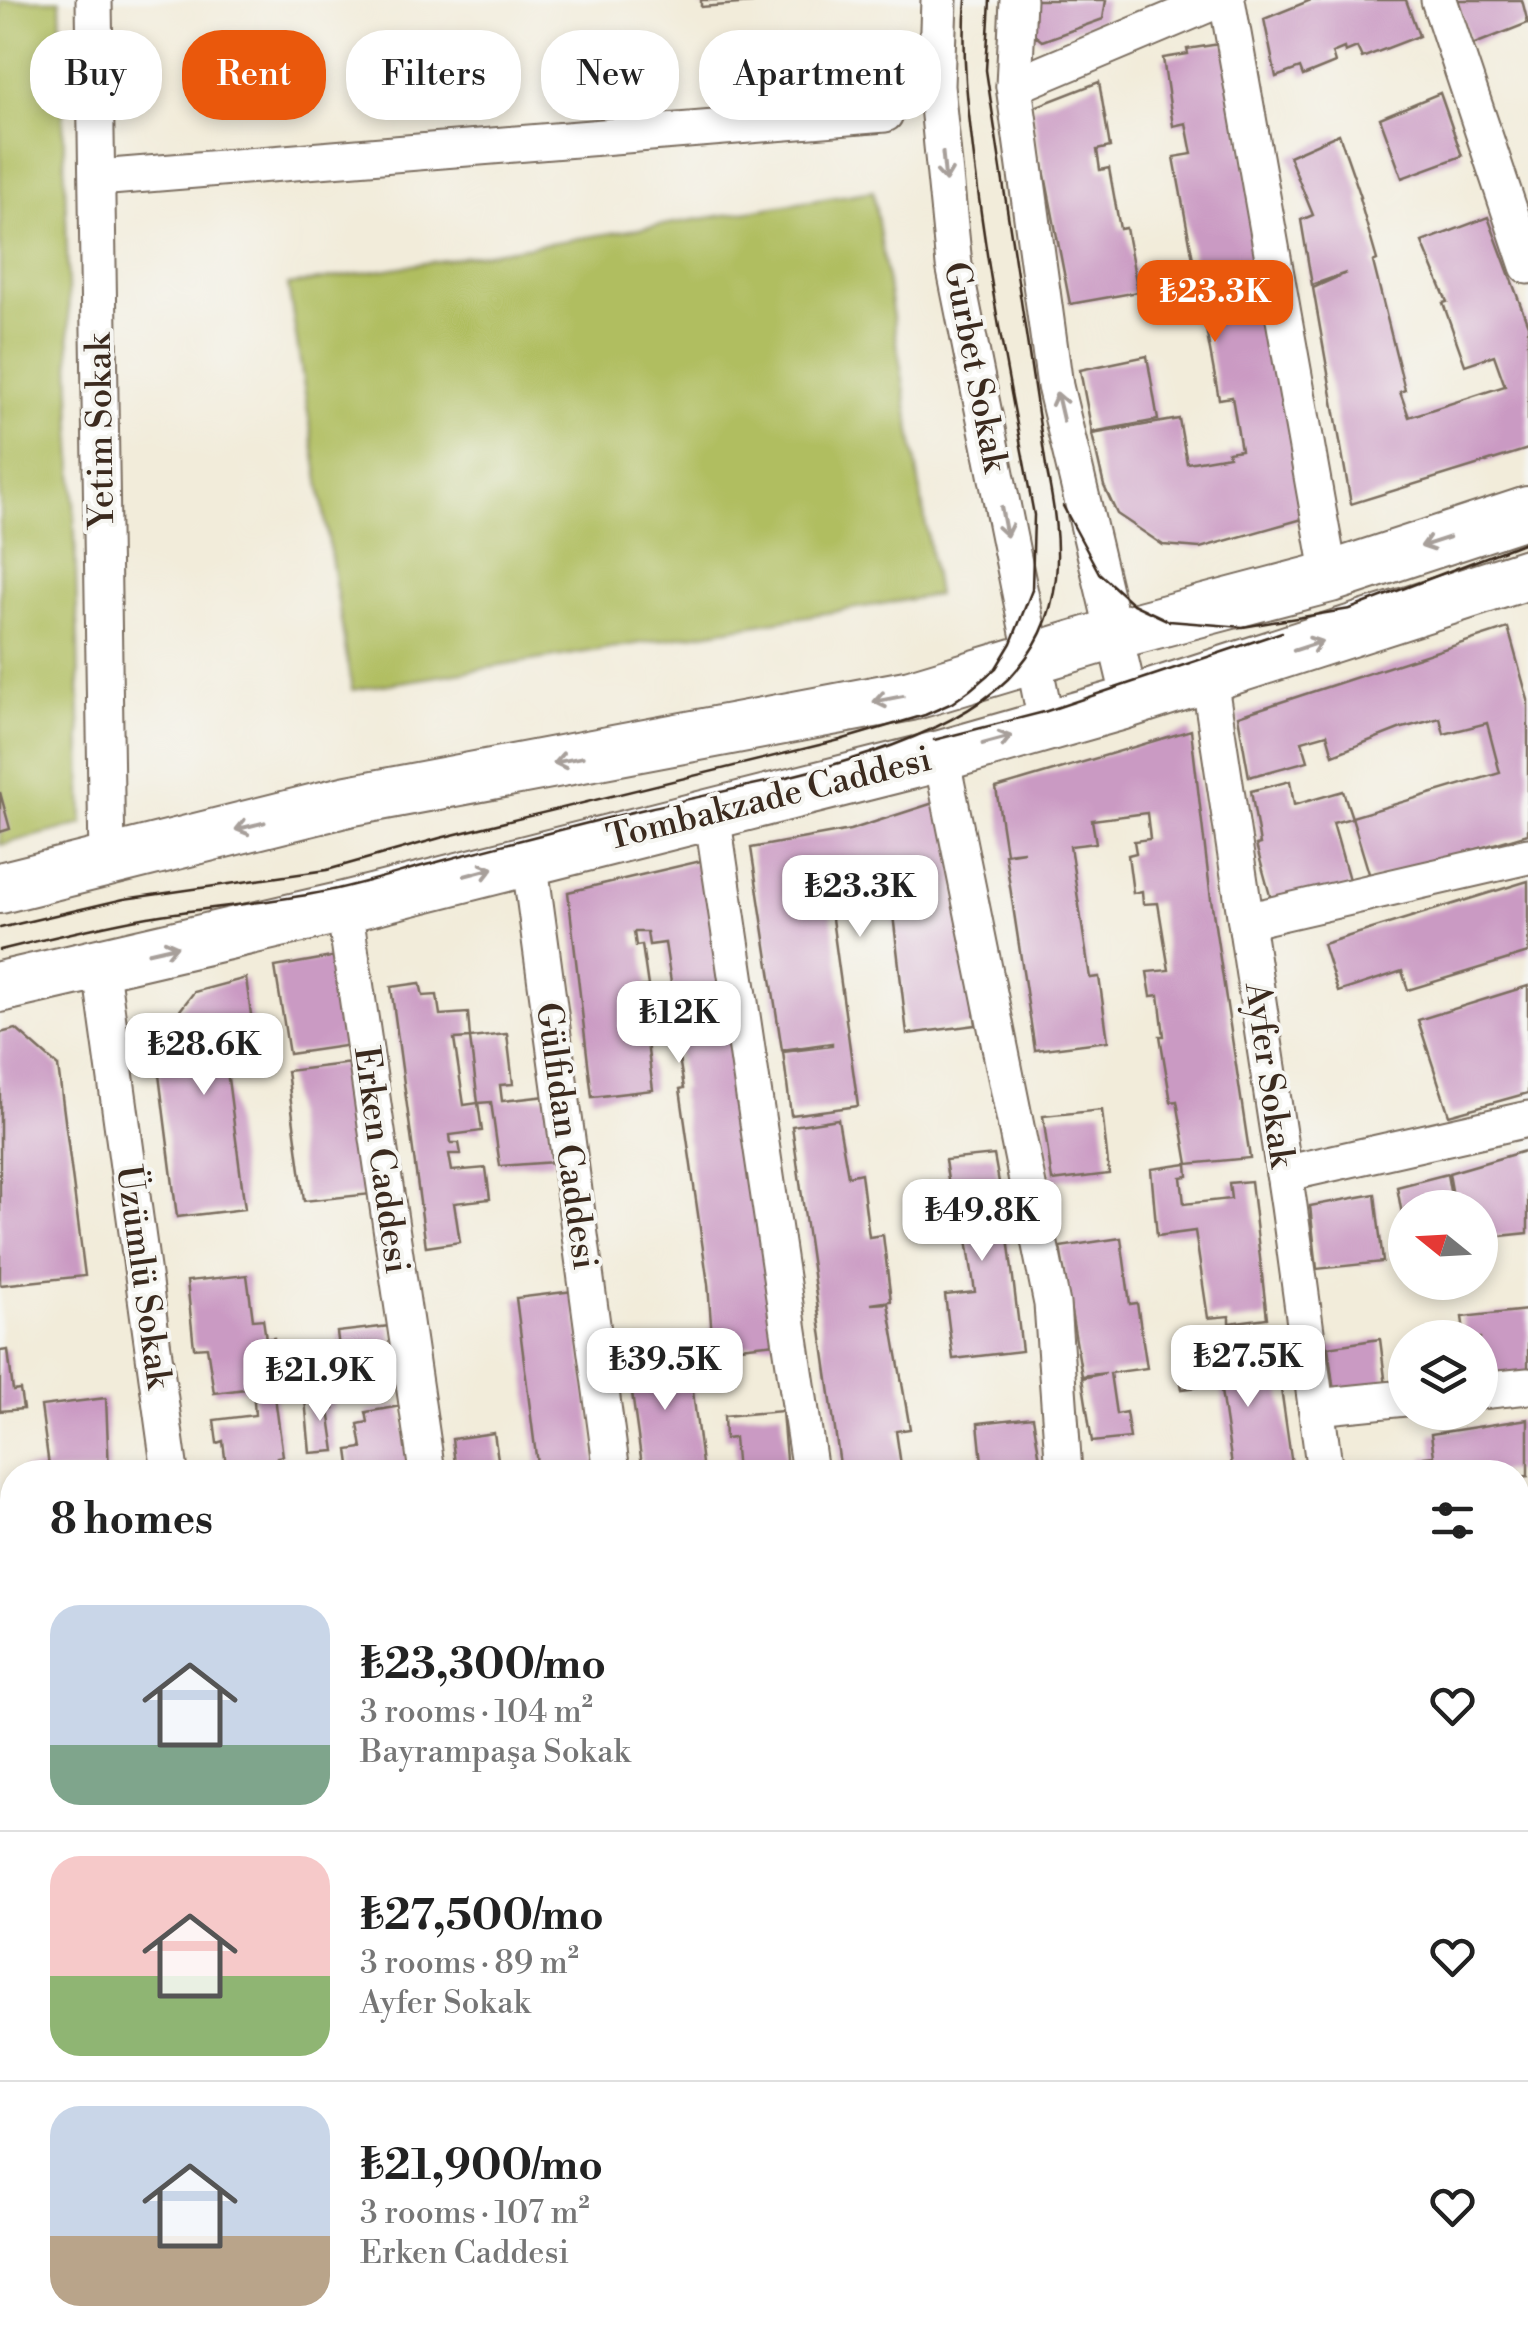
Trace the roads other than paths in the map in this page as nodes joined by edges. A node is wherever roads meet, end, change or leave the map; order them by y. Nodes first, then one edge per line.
1 (94, 0) edge
2 (939, 0) edge
3 (1018, 0) edge
4 (1218, 0) edge
5 (1227, 0) edge
6 (1438, 0) edge
7 (1014, 86) junction
8 (811, 120) edge
9 (98, 178) junction
10 (1528, 266) edge
11 (1528, 512) edge
12 (1330, 577) junction
13 (1526, 581) edge
14 (1114, 634) junction
15 (1032, 658) junction
16 (1209, 678) junction
17 (1120, 705) junction
18 (1059, 724) junction
19 (940, 756) junction
20 (712, 814) junction
21 (1528, 856) edge
22 (528, 858) junction
23 (107, 862) junction
24 (0, 888) edge
25 (344, 907) junction
26 (1246, 921) junction
27 (100, 963) junction
28 (0, 987) edge
29 (1528, 1119) edge
30 (1284, 1174) junction
31 (1528, 1386) edge
32 (1498, 1389) edge
33 (1388, 1400) edge
34 (1316, 1408) junction
35 (168, 1460) edge
36 (425, 1460) edge
37 (610, 1460) edge
38 (808, 1460) edge
39 (1063, 1460) edge
40 (1323, 1460) edge

1 - 9 street, Yetim Sokak
2 -> 15 street, Gurbet Sokak
3 - 7 street
4 - 7 street
5 - 12 street
6 - 10 street
14 -> 7 street
8 - 9 street
9 - 23 street, Yetim Sokak
11 -> 12 main road, Tombakzade Caddesi
12 - 14 main road, Tombakzade Caddesi
16 -> 13 main road, Tombakzade Caddesi
14 - 15 main road, Tombakzade Caddesi
14 - 17 street
15 - 18 street, Gurbet Sokak
15 -> 23 main road, Tombakzade Caddesi
16 - 17 main road, Tombakzade Caddesi
16 - 26 street, Ayfer Sokak
17 - 18 main road, Tombakzade Caddesi
19 -> 18 main road, Tombakzade Caddesi
19 - 20 main road, Tombakzade Caddesi
19 - 39 street
20 - 22 main road, Tombakzade Caddesi
20 - 38 street
21 - 26 street
25 -> 22 main road, Tombakzade Caddesi
22 - 37 street, Gülfidan Caddesi
23 - 24 main road, Tombakzade Caddesi
27 -> 25 main road, Tombakzade Caddesi
25 - 36 street, Erken Caddesi
26 - 30 street, Ayfer Sokak
27 - 28 main road, Tombakzade Caddesi
27 - 35 street, Üzümlü Sokak
29 - 30 street
30 - 34 street, Ayfer Sokak
31 - 32 street
33 - 34 street
34 - 40 street, Ayfer Sokak

